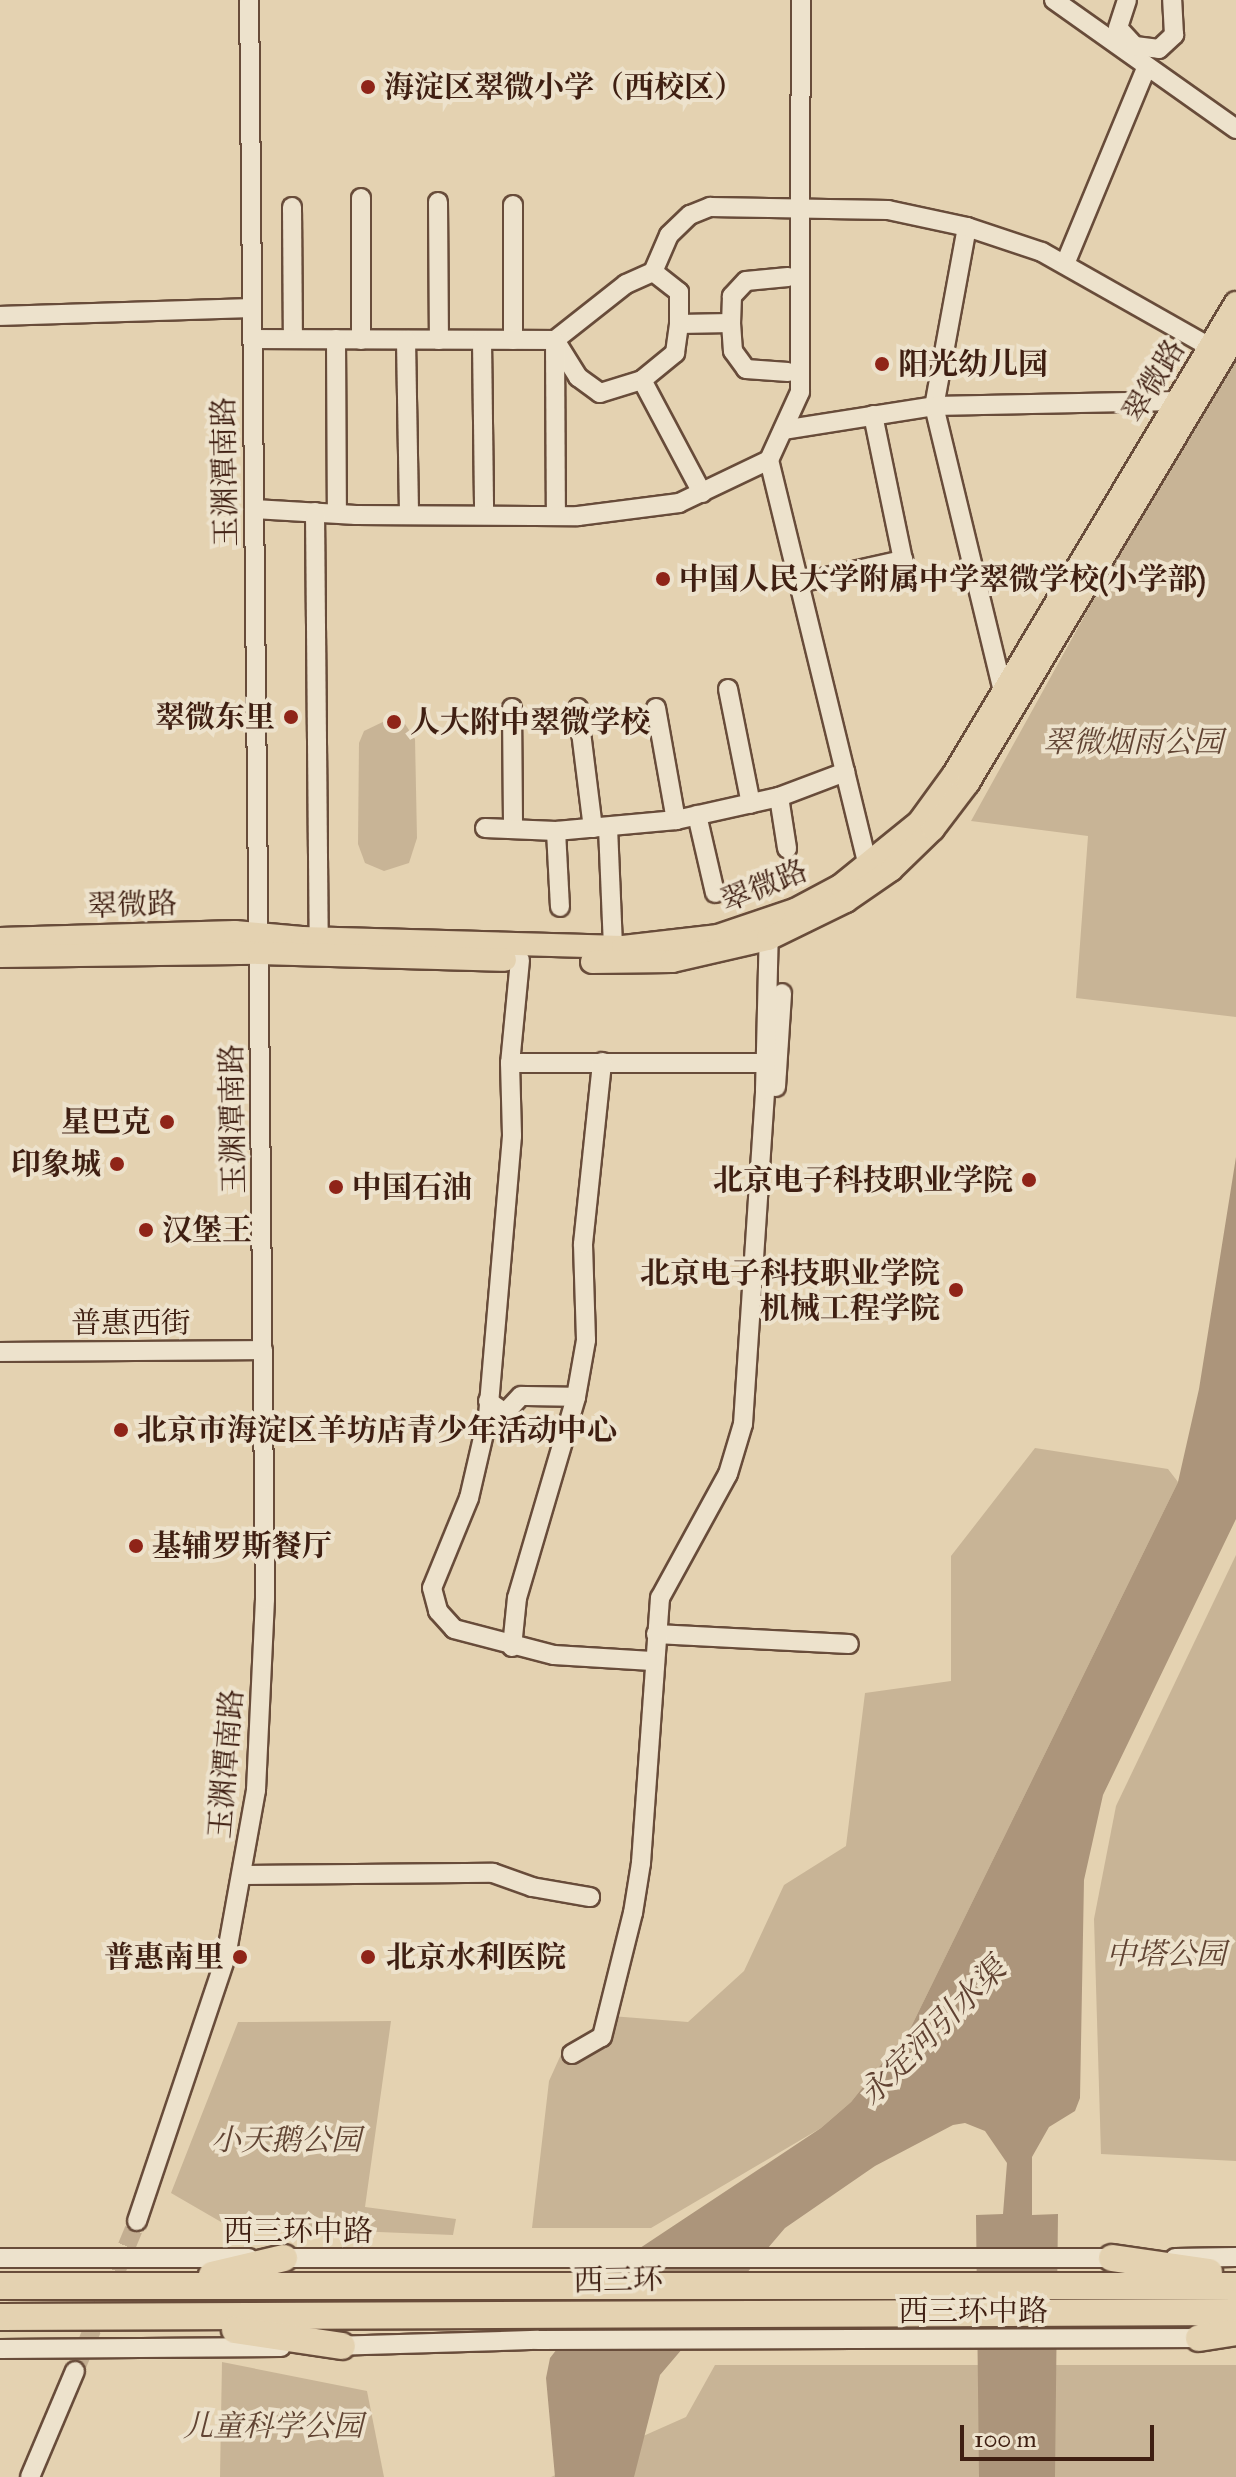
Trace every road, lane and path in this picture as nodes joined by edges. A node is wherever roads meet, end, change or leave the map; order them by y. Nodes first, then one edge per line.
1 (249, 0) edge
2 (801, 0) edge
3 (1054, 0) edge
4 (1127, 0) edge
5 (1172, 0) edge
6 (1147, 66) junction
7 (1236, 129) edge
8 (361, 198) dead end
9 (438, 202) dead end
10 (513, 205) dead end
11 (292, 207) dead end
12 (801, 212) junction
13 (967, 227) junction
14 (1065, 264) junction
15 (653, 272) junction
16 (788, 277) dead end
17 (1236, 303) edge
18 (251, 308) junction
19 (0, 316) edge
20 (731, 323) junction
21 (679, 324) junction
22 (1236, 335) edge
23 (252, 339) junction
24 (293, 339) junction
25 (336, 339) junction
26 (361, 340) junction
27 (406, 340) junction
28 (439, 340) junction
29 (482, 340) junction
30 (513, 340) junction
31 (555, 340) junction
32 (1210, 347) junction
33 (788, 372) dead end
34 (642, 380) junction
35 (1177, 401) junction
36 (934, 406) junction
37 (873, 415) junction
38 (783, 430) junction
39 (769, 460) junction
40 (702, 493) junction
41 (254, 509) junction
42 (315, 512) junction
43 (337, 513) junction
44 (409, 514) junction
45 (484, 514) junction
46 (556, 515) junction
47 (799, 583) junction
48 (728, 689) dead end
49 (1003, 691) junction
50 (512, 708) dead end
51 (578, 708) dead end
52 (656, 708) dead end
53 (845, 772) junction
54 (779, 797) junction
55 (751, 804) junction
56 (697, 815) junction
57 (676, 820) junction
58 (485, 828) dead end
59 (600, 828) junction
60 (513, 829) junction
61 (556, 831) junction
62 (787, 848) dead end
63 (868, 866) junction
64 (715, 893) dead end
65 (560, 907) dead end
66 (772, 931) junction
67 (0, 939) edge
68 (319, 939) junction
69 (260, 944) junction
70 (613, 947) junction
71 (0, 956) edge
72 (520, 960) junction
73 (602, 1062) junction
74 (510, 1063) junction
75 (771, 1063) junction
76 (263, 1350) junction
77 (0, 1352) edge
78 (576, 1397) junction
79 (488, 1401) junction
80 (656, 1634) junction
81 (849, 1644) dead end
82 (512, 1647) junction
83 (652, 1661) junction
84 (244, 1875) junction
85 (590, 1897) dead end
86 (572, 2054) dead end
87 (137, 2221) tunnel mouth
88 (1236, 2257) edge
89 (0, 2258) edge
90 (284, 2258) junction
91 (1112, 2258) junction
92 (1236, 2276) edge
93 (166, 2285) junction
94 (0, 2286) edge
95 (1236, 2286) edge
96 (1236, 2312) edge
97 (0, 2317) edge
98 (160, 2318) junction
99 (1236, 2334) edge
100 (1199, 2338) joint
101 (342, 2346) junction
102 (0, 2349) edge
103 (75, 2371) tunnel mouth
104 (30, 2477) edge

1 - 18 street, 玉渊潭南路
2 - 12 street
3 - 6 street
4 - 5 street
6 - 7 street
6 - 14 street
8 - 26 street
9 - 28 street
10 - 30 street
11 - 24 street
12 - 13 street
12 - 15 street
12 - 38 street
13 - 14 street
13 - 36 street
14 - 32 street
15 - 21 street
15 - 31 street
16 - 20 street
17 - 32 main road, 翠微路
18 - 19 street
18 - 23 street, 玉渊潭南路
20 - 21 street
20 - 33 street
21 - 34 street
22 - 66 main road, 翠微路
23 - 24 street
23 - 41 street, 玉渊潭南路
24 - 25 street
25 - 26 street
25 - 43 street
26 - 27 street
27 - 28 street
27 - 44 street
28 - 29 street
29 - 30 street
29 - 45 street
30 - 31 street
31 - 34 street
31 - 46 street
32 - 35 main road, 翠微路
34 - 40 street
35 - 36 street
35 - 49 main road, 翠微路
36 - 37 street
36 - 49 street
37 - 38 street
37 - 47 street
38 - 39 street
39 - 40 street
39 - 47 street
40 - 46 street
41 - 42 street
41 - 69 street, 玉渊潭南路
42 - 43 street
42 - 68 street
43 - 44 street
44 - 45 street
45 - 46 street
47 - 53 street
48 - 55 street
49 - 63 main road, 翠微路
50 - 60 street
51 - 59 street
52 - 57 street
53 - 54 street
53 - 63 street
54 - 55 street
54 - 62 street
55 - 56 street
56 - 57 street
56 - 64 street
57 - 59 street
58 - 60 street
59 - 61 street
59 - 70 street
60 - 61 street
61 - 65 street
63 - 66 main road, 翠微路
66 - 70 main road, 翠微路
66 - 72 main road, 翠微路
66 - 75 street
67 - 69 main road, 翠微路
68 - 69 main road, 翠微路
68 - 70 main road, 翠微路
69 - 71 main road, 翠微路
69 - 72 main road, 翠微路
69 - 76 street, 玉渊潭南路
72 - 74 street
73 - 74 street
73 - 75 street
73 - 78 street
74 - 79 street
75 - 80 street
76 - 77 street, 普惠西街
76 - 84 street, 玉渊潭南路
78 - 79 street
78 - 82 street
79 - 82 street
80 - 81 street
80 - 83 street
82 - 83 street
83 - 86 street
84 - 85 street
84 - 87 street, 玉渊潭南路
88 - 91 street, 西三环中路
89 - 90 street, 西三环中路
90 - 91 street, 西三环中路
90 - 93 highway
91 - 92 highway
93 - 94 highway, 西三环
93 - 95 highway, 西三环
96 - 98 highway, 西三环
97 - 98 highway, 西三环
98 - 101 highway
99 - 100 highway
100 - 101 street, 西三环中路
101 - 102 street
103 - 104 street

